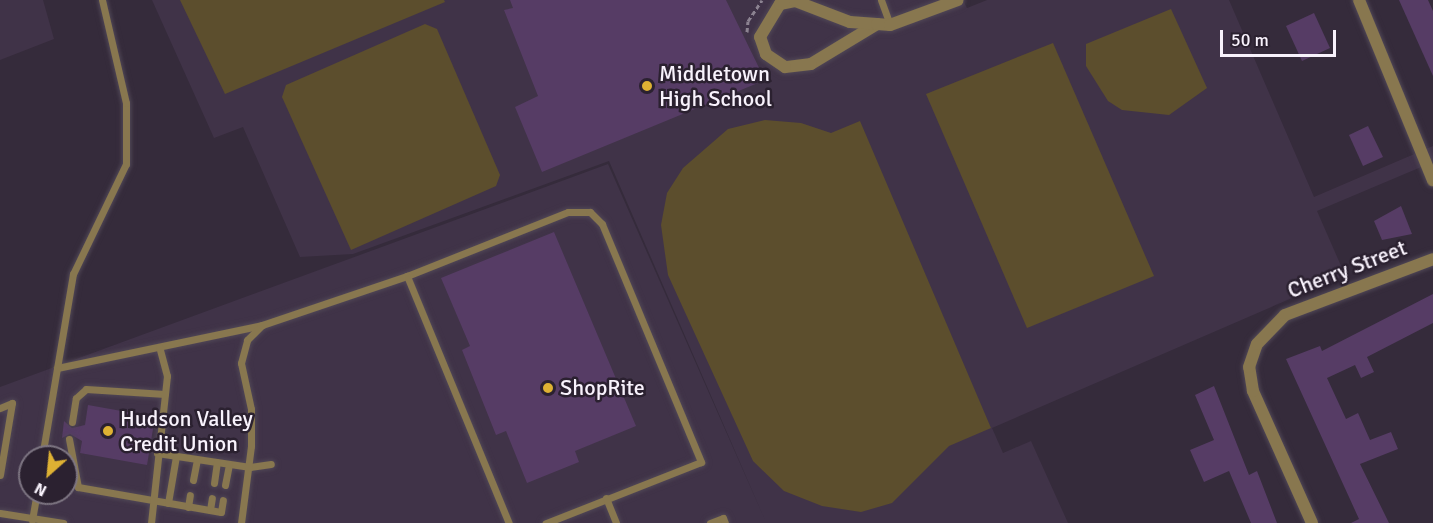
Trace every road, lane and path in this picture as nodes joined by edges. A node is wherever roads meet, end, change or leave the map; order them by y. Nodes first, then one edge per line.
1 (102, 0) edge
2 (881, 0) edge
3 (958, 0) edge
4 (1359, 0) edge
5 (877, 24) junction
6 (890, 25) junction
7 (1433, 180) edge
8 (1433, 259) edge
9 (407, 276) junction
10 (262, 325) junction
11 (159, 347) junction
12 (57, 368) junction
13 (165, 394) junction
14 (0, 408) edge
15 (72, 422) dead end
16 (69, 439) dead end
17 (44, 445) edge
18 (157, 453) junction
19 (176, 456) junction
20 (196, 459) junction
21 (217, 462) junction
22 (229, 464) junction
23 (271, 464) dead end
24 (250, 467) junction
25 (0, 476) edge
26 (193, 480) dead end
27 (214, 483) dead end
28 (225, 485) dead end
29 (190, 495) dead end
30 (212, 498) dead end
31 (606, 498) junction
32 (151, 500) junction
33 (223, 500) dead end
34 (168, 503) junction
35 (35, 505) edge
36 (188, 507) junction
37 (210, 510) junction
38 (0, 513) edge
39 (32, 520) junction
40 (22, 521) edge
41 (46, 522) edge
42 (63, 523) edge
43 (151, 523) edge
44 (241, 523) edge
45 (509, 523) edge
46 (546, 523) edge
47 (616, 523) edge
48 (710, 523) edge
49 (725, 523) edge
50 (1312, 523) edge

1 - 12 lane
2 - 6 lane
3 - 6 street
4 - 7 street
5 - 5 street
5 - 6 street
8 - 50 street, Cherry Street
9 - 10 lane
9 - 31 lane
9 - 45 lane
10 - 11 lane
10 - 24 lane
11 - 12 lane
11 - 13 lane
12 - 17 lane
13 - 15 lane
13 - 18 lane
14 - 25 lane
16 - 32 lane
18 - 19 lane
18 - 32 lane
19 - 20 lane
19 - 34 lane
20 - 21 lane
20 - 26 lane
21 - 22 lane
21 - 27 lane
22 - 24 lane
22 - 28 lane
23 - 24 lane
24 - 44 lane
29 - 36 lane
30 - 37 lane
31 - 46 lane
31 - 47 lane
32 - 34 lane
32 - 43 lane
33 - 37 lane
34 - 36 lane
35 - 39 lane
36 - 37 lane
38 - 40 lane
39 - 40 lane
39 - 41 lane
41 - 42 lane
48 - 49 lane

